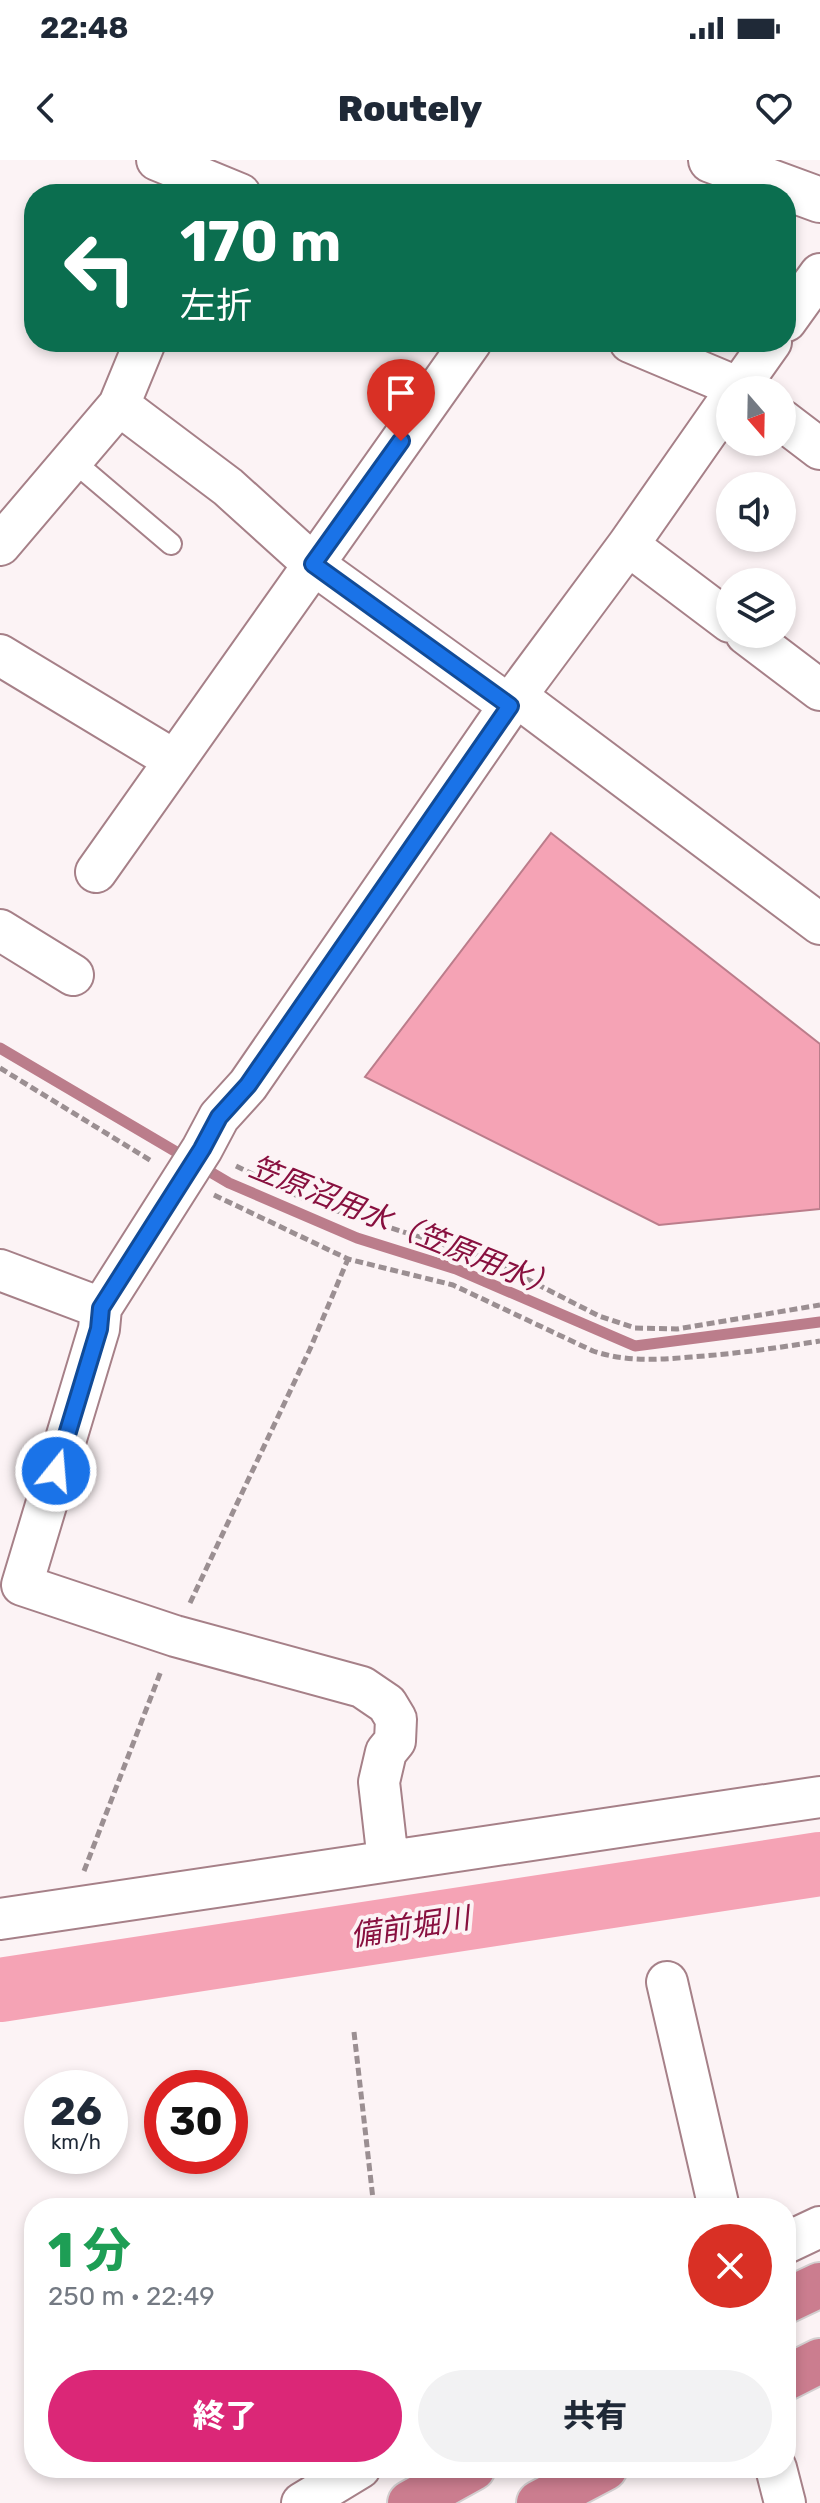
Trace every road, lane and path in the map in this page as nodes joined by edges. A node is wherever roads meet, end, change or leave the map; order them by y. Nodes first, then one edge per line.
1 (157, 160) edge
2 (738, 165) edge
3 (213, 182) edge
4 (783, 184) edge
5 (796, 190) edge
6 (820, 200) edge
7 (820, 274) edge
8 (796, 307) edge
9 (141, 352) edge
10 (464, 352) edge
11 (651, 352) edge
12 (764, 352) edge
13 (748, 376) edge
14 (716, 382) edge
15 (119, 405) junction
16 (716, 421) edge
17 (796, 431) edge
18 (820, 449) edge
19 (72, 460) junction
20 (171, 544) dead end
21 (0, 545) edge
22 (628, 545) junction
23 (313, 564) junction
24 (716, 611) edge
25 (764, 648) edge
26 (0, 655) edge
27 (820, 690) edge
28 (513, 701) junction
29 (174, 760) junction
30 (96, 872) dead end
31 (820, 924) edge
32 (0, 930) edge
33 (73, 975) dead end
34 (0, 1068) edge
35 (163, 1168) dead end
36 (202, 1169) junction
37 (348, 1259) junction
38 (0, 1270) edge
39 (820, 1305) edge
40 (101, 1308) junction
41 (820, 1341) edge
42 (175, 1636) junction
43 (820, 1797) edge
44 (388, 1861) junction
45 (69, 1909) junction
46 (0, 1919) edge
47 (667, 1982) dead end
48 (354, 2032) dead end
49 (373, 2198) edge
50 (717, 2198) edge
51 (820, 2227) edge
52 (796, 2238) edge
53 (820, 2285) edge
54 (796, 2296) edge
55 (820, 2361) edge
56 (796, 2373) edge
57 (455, 2478) edge
58 (586, 2478) edge
59 (779, 2478) edge
60 (356, 2482) edge
61 (302, 2503) edge
62 (410, 2503) edge
63 (539, 2503) edge
64 (785, 2503) edge

1 - 3 street
2 - 4 street
5 - 6 street
7 - 8 street
9 - 15 street
10 - 23 street
11 - 14 street
12 - 13 street
15 - 19 street
15 - 23 street
16 - 22 street
17 - 18 street
19 - 20 lane
19 - 21 street
22 - 24 street
22 - 28 street
23 - 28 street
23 - 29 street
25 - 27 street
26 - 29 street
28 - 31 street
28 - 36 street
29 - 30 street
32 - 33 street
34 - 35 path
36 - 37 path
36 - 39 path
36 - 40 street
37 - 41 path
37 - 42 path
38 - 40 street
40 - 42 street
42 - 44 street
42 - 45 path
43 - 44 street
44 - 45 street
45 - 46 street
47 - 50 street
48 - 49 path
51 - 52 street
53 - 54 highway
55 - 56 highway
57 - 62 highway
58 - 63 highway
59 - 64 street
60 - 61 street

